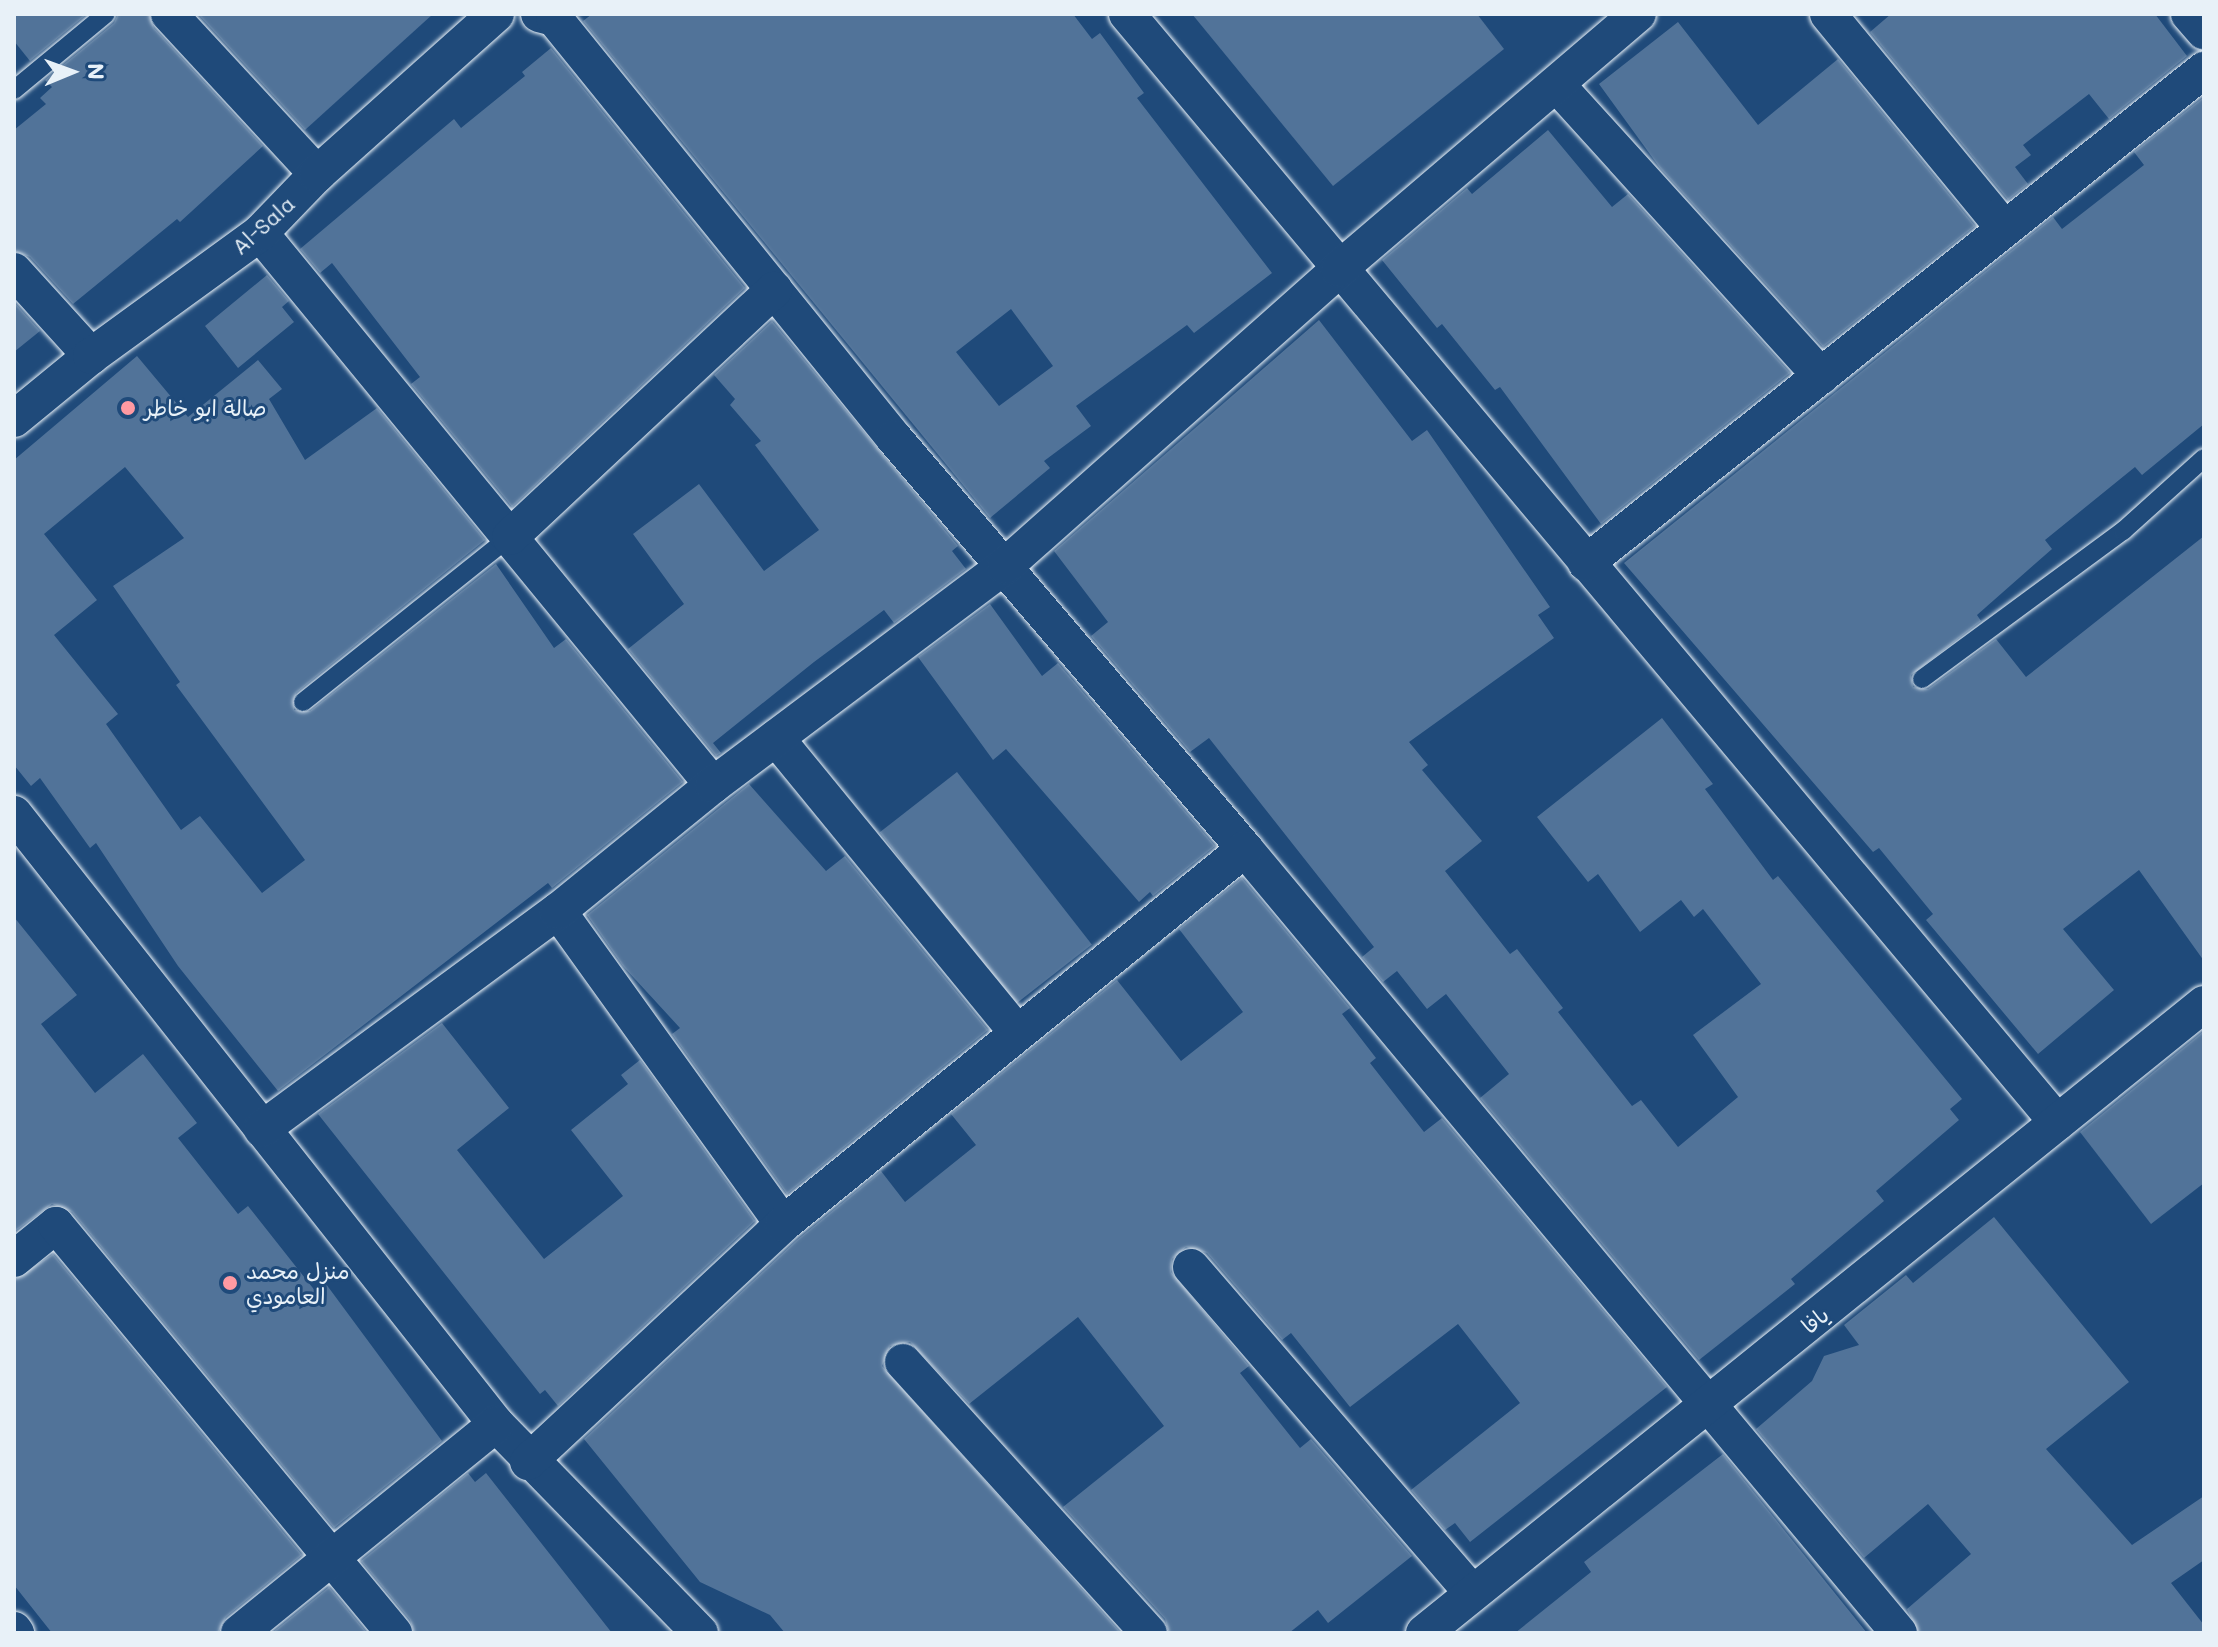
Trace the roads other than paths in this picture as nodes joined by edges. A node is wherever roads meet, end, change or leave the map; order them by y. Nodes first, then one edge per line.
1 (106, 14) edge
2 (169, 14) edge
3 (496, 14) edge
4 (539, 14) edge
5 (1127, 14) edge
6 (1638, 14) edge
7 (1828, 14) edge
8 (2189, 14) edge
9 (2204, 31) edge
10 (2204, 70) edge
11 (1557, 85) junction
12 (14, 90) edge
13 (317, 174) junction
14 (2004, 228) junction
15 (260, 233) junction
16 (1339, 269) junction
17 (14, 271) edge
18 (774, 290) junction
19 (91, 356) junction
20 (1821, 376) junction
21 (14, 419) edge
22 (2204, 458) edge
23 (510, 537) junction
24 (1586, 563) junction
25 (1005, 566) junction
26 (1922, 679) dead end
27 (303, 702) dead end
28 (776, 738) junction
29 (713, 785) junction
30 (14, 814) edge
31 (1245, 849) junction
32 (558, 911) junction
33 (2204, 1004) edge
34 (1016, 1031) junction
35 (2057, 1122) junction
36 (262, 1129) junction
37 (783, 1224) junction
38 (14, 1259) edge
39 (1191, 1267) dead end
40 (903, 1362) dead end
41 (1710, 1405) junction
42 (496, 1424) junction
43 (528, 1462) junction
44 (332, 1560) junction
45 (1472, 1593) junction
46 (239, 1633) edge
47 (394, 1633) edge
48 (700, 1633) edge
49 (1149, 1633) edge
50 (1424, 1633) edge
51 (1899, 1633) edge

1 - 12 lane
2 - 13 street
3 - 13 street, Al-Sala
4 - 18 street
5 - 16 street
6 - 11 street
7 - 14 street
8 - 9 street
10 - 14 street
11 - 16 street
11 - 20 street
13 - 15 street, Al-Sala
14 - 20 street
15 - 19 street, Al-Sala
15 - 23 street
16 - 24 street
16 - 25 street
17 - 19 street
18 - 23 street
18 - 25 street
19 - 21 street, Al-Sala
20 - 24 street
22 - 26 lane
23 - 27 lane
23 - 29 street
24 - 35 street
25 - 28 street
25 - 31 street
28 - 29 street
28 - 34 street
29 - 32 street
30 - 36 street
31 - 34 street
31 - 41 street
32 - 36 street
32 - 37 street
33 - 35 street, يافا
34 - 37 street
35 - 41 street, يافا
36 - 42 street
37 - 43 street
38 - 44 street
39 - 45 street
40 - 49 street
41 - 45 street, يافا
41 - 51 street
42 - 43 street
42 - 44 street
43 - 48 street
44 - 46 street
44 - 47 street
45 - 50 street, يافا

